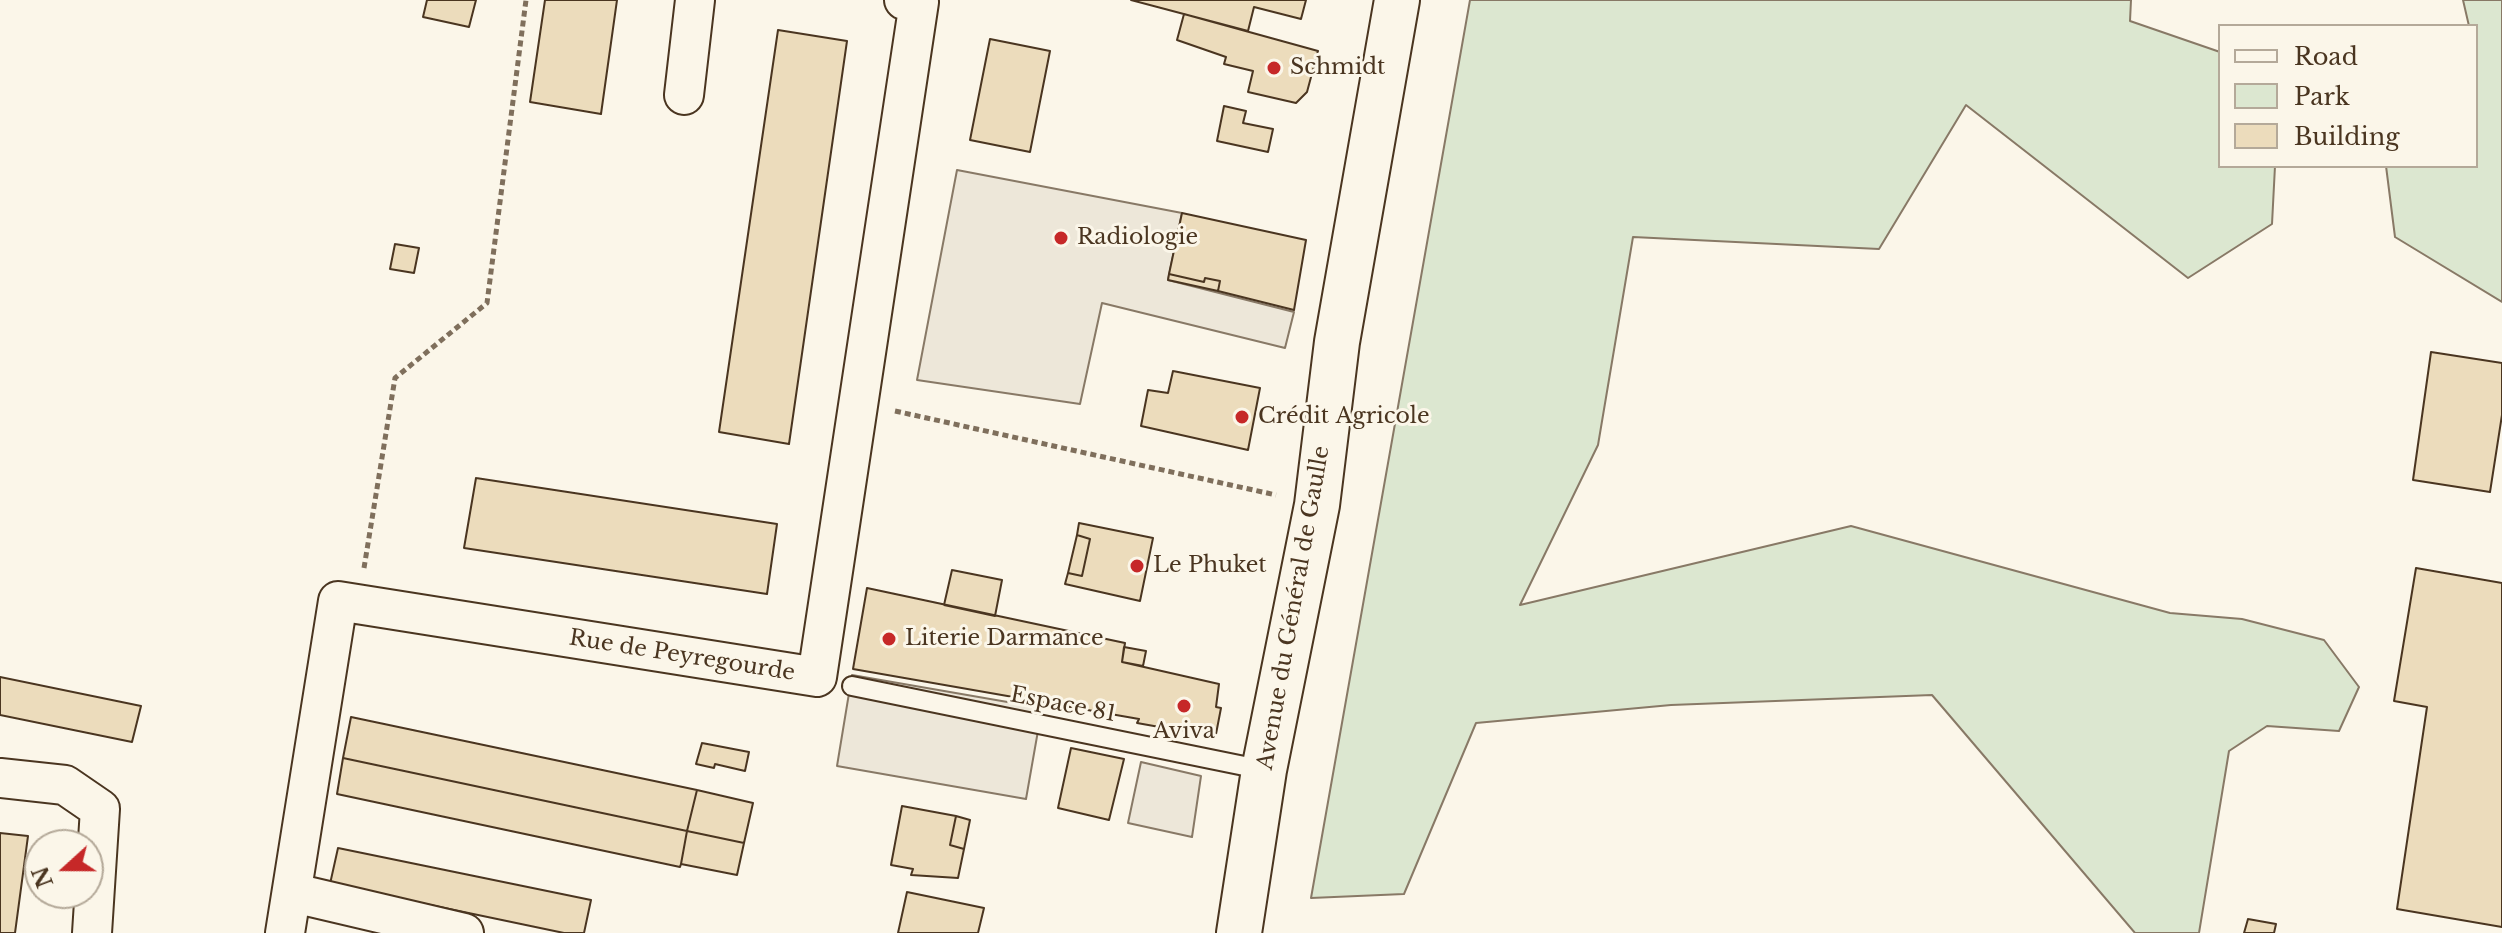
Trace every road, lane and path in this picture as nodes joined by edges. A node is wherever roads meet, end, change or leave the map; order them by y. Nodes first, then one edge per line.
1 (526, 0) edge
2 (695, 0) edge
3 (904, 0) edge
4 (1397, 0) edge
5 (684, 95) dead end
6 (859, 403) junction
7 (1317, 505) junction
8 (358, 604) junction
9 (852, 686) dead end
10 (1264, 770) junction
11 (0, 778) edge
12 (294, 893) junction
13 (92, 933) edge
14 (285, 933) edge
15 (463, 933) edge
16 (1239, 933) edge

1 - 8 path
2 - 5 street
3 - 6 street, Rue de Peyregourde
4 - 7 main road, Avenue du Général de Gaulle
6 - 7 path
6 - 8 street, Rue de Peyregourde
7 - 10 main road, Avenue du Général de Gaulle
8 - 12 street
9 - 10 lane, Espace 81
10 - 16 main road, Avenue du Général de Gaulle
11 - 13 street
12 - 14 street
12 - 15 street

